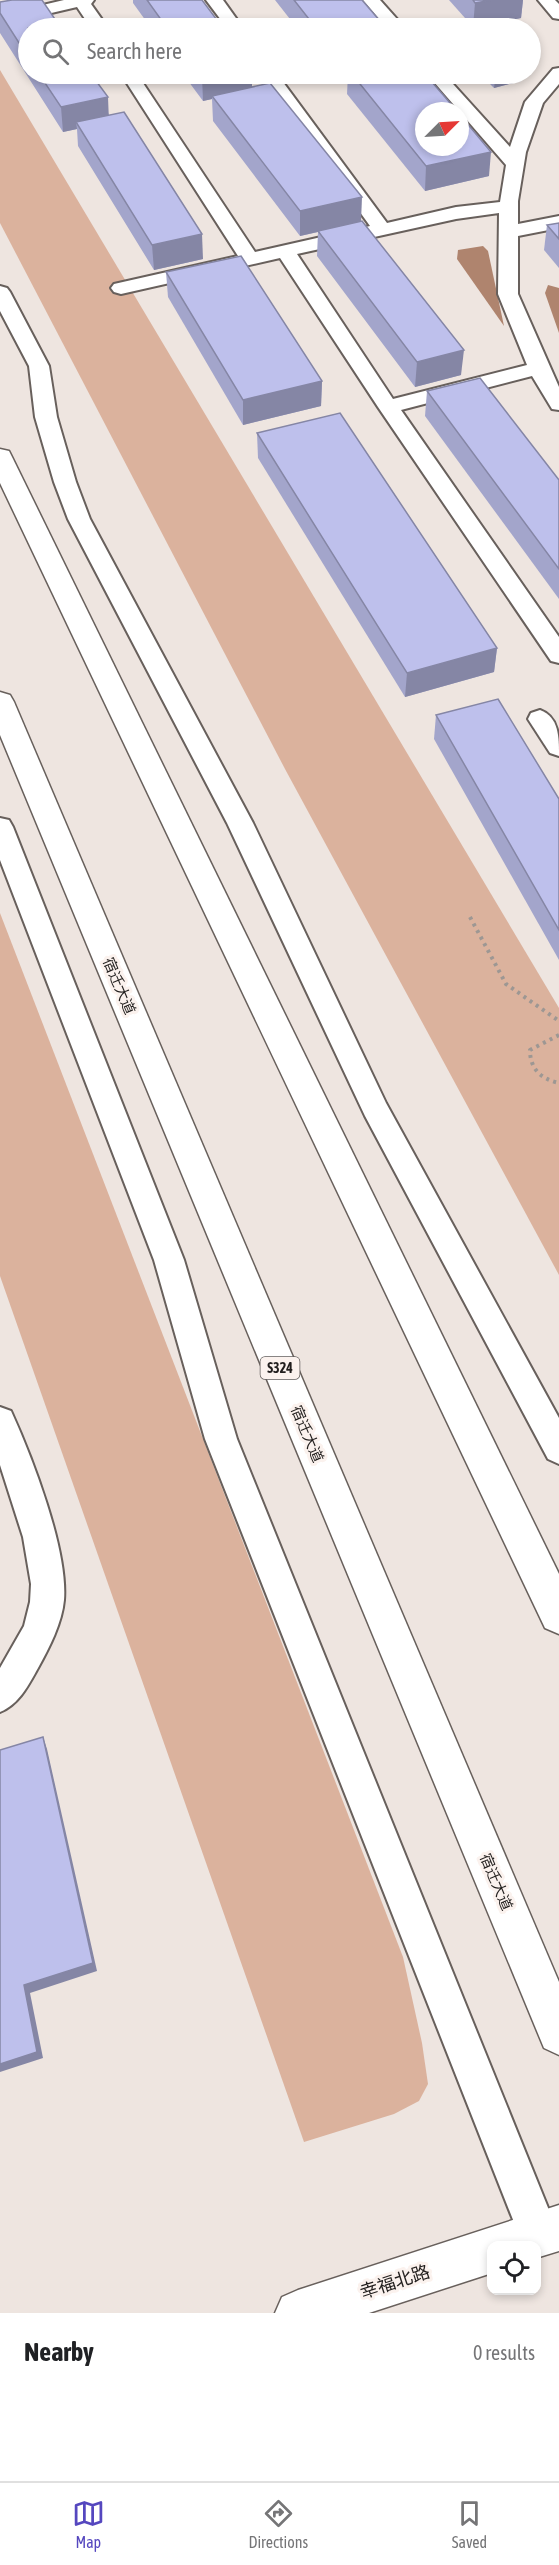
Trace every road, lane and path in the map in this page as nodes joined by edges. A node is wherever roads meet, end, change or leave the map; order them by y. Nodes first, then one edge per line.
1 (84, 0) edge
2 (214, 0) edge
3 (371, 0) edge
4 (546, 0) edge
5 (559, 14) edge
6 (94, 18) edge
7 (228, 18) edge
8 (387, 18) edge
9 (0, 20) edge
10 (559, 73) edge
11 (136, 84) edge
12 (275, 84) edge
13 (444, 84) edge
14 (515, 164) junction
15 (509, 206) junction
16 (559, 222) edge
17 (382, 229) junction
18 (508, 232) junction
19 (285, 251) junction
20 (250, 259) junction
21 (121, 288) dead end
22 (0, 292) edge
23 (538, 368) junction
24 (559, 404) edge
25 (388, 407) junction
26 (0, 457) edge
27 (559, 655) edge
28 (0, 702) edge
29 (540, 718) dead end
30 (559, 747) edge
31 (0, 827) edge
32 (470, 917) dead end
33 (559, 1021) edge
34 (559, 1035) edge
35 (559, 1083) edge
36 (0, 1421) edge
37 (559, 1449) edge
38 (559, 1615) edge
39 (0, 1695) edge
40 (559, 2033) edge
41 (535, 2236) edge
42 (487, 2252) edge
43 (298, 2313) edge

1 - 6 lane
1 - 9 lane
2 - 7 lane
3 - 8 lane
4 - 5 lane
10 - 14 lane
11 - 20 lane
12 - 17 lane
13 - 14 lane
14 - 15 lane
15 - 17 lane
15 - 18 lane
16 - 18 lane
17 - 19 lane
18 - 23 lane
19 - 20 lane
19 - 25 lane
20 - 21 lane
22 - 37 lane
23 - 24 lane
23 - 25 lane
25 - 27 lane
26 - 38 main road
28 - 40 main road, 宿迁大道 / S324
29 - 30 lane
31 - 41 lane
32 - 33 path
34 - 35 path
36 - 39 lane
42 - 43 main road, 幸福北路

